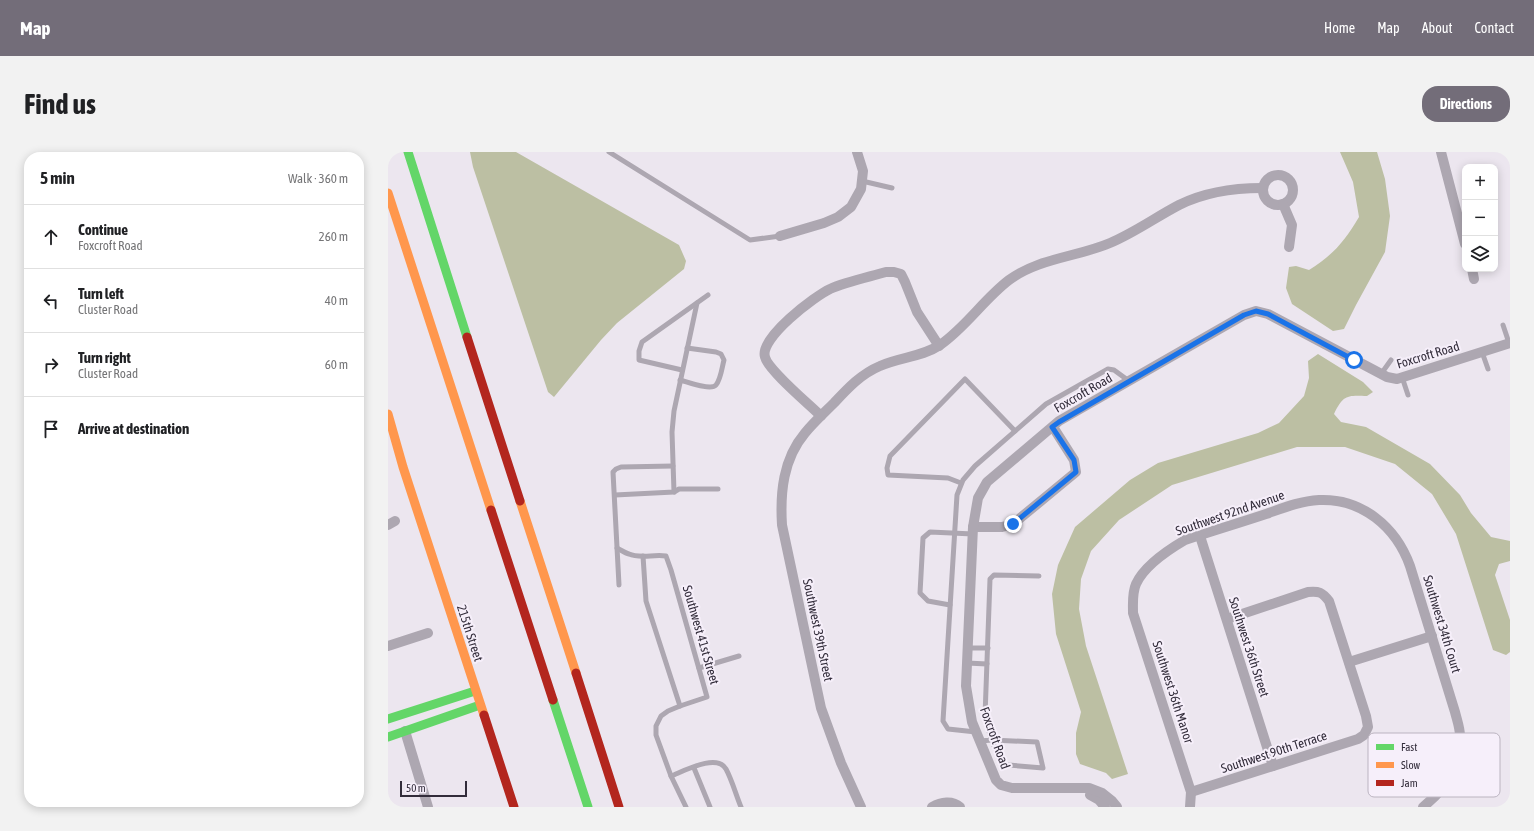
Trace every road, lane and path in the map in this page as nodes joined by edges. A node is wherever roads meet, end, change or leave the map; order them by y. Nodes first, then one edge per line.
1 (408, 152) edge
2 (609, 152) edge
3 (857, 152) edge
4 (1441, 152) edge
5 (862, 181) junction
6 (892, 188) dead end
7 (1262, 188) junction
8 (388, 193) edge
9 (1283, 204) junction
10 (780, 236) joint
11 (1463, 236) edge
12 (1289, 247) dead end
13 (708, 295) dead end
14 (697, 303) junction
15 (1503, 325) dead end
16 (1510, 343) edge
17 (939, 346) junction
18 (687, 348) junction
19 (1482, 352) junction
20 (1391, 360) dead end
21 (1488, 369) dead end
22 (682, 370) junction
23 (1381, 374) junction
24 (1402, 377) junction
25 (680, 380) junction
26 (1129, 381) junction
27 (1408, 395) dead end
28 (388, 414) edge
29 (822, 416) junction
30 (1052, 427) junction
31 (388, 429) edge
32 (1015, 431) junction
33 (673, 466) junction
34 (403, 467) junction
35 (961, 483) junction
36 (718, 489) dead end
37 (674, 492) junction
38 (615, 495) junction
39 (1348, 504) joint
40 (973, 531) junction
41 (955, 533) junction
42 (1200, 536) junction
43 (617, 548) junction
44 (643, 556) junction
45 (1039, 576) dead end
46 (619, 585) dead end
47 (1136, 585) joint
48 (950, 605) junction
49 (1227, 619) junction
50 (428, 633) dead end
51 (1432, 636) junction
52 (388, 646) edge
53 (968, 648) junction
54 (988, 648) junction
55 (739, 656) dead end
56 (1349, 662) junction
57 (967, 663) junction
58 (987, 664) junction
59 (699, 668) junction
60 (475, 691) junction
61 (480, 705) junction
62 (680, 706) junction
63 (388, 719) edge
64 (404, 731) junction
65 (1459, 733) edge
66 (978, 736) junction
67 (388, 737) edge
68 (992, 740) junction
69 (1273, 766) junction
70 (694, 768) junction
71 (671, 776) junction
72 (1072, 789) junction
73 (1191, 792) junction
74 (1435, 797) edge
75 (428, 807) edge
76 (514, 807) edge
77 (588, 807) edge
78 (619, 807) edge
79 (686, 807) edge
80 (710, 807) edge
81 (740, 807) edge
82 (861, 807) edge
83 (932, 807) edge
84 (960, 807) edge
85 (1105, 807) edge
86 (1117, 807) edge
87 (1190, 807) edge
88 (1423, 807) edge

1 - 78 main road
2 - 10 lane
3 - 5 street
4 - 11 street
5 - 6 lane
5 - 10 street
7 - 9 street
7 - 9 street
7 - 17 street, Southwest 39th Street
8 - 77 main road
9 - 12 street
13 - 14 lane
14 - 18 lane
14 - 22 lane
15 - 16 lane
16 - 19 street, Foxcroft Road
17 - 29 street, Southwest 39th Street
17 - 29 street
18 - 22 lane
18 - 25 lane
19 - 21 lane
19 - 24 street, Foxcroft Road
20 - 23 lane
22 - 25 lane
23 - 24 street, Foxcroft Road
23 - 26 street, Foxcroft Road
24 - 27 lane
25 - 33 lane
26 - 30 street, Foxcroft Road
26 - 32 lane
28 - 34 main road, 215th Street
29 - 82 street, Southwest 39th Street
30 - 40 street, Foxcroft Road
30 - 40 street
31 - 34 main road, 215th Street
32 - 35 lane
32 - 35 lane
33 - 37 lane
33 - 38 lane
34 - 60 main road, 215th Street
35 - 41 lane
36 - 37 lane
37 - 38 lane
38 - 43 lane
39 - 42 street, Southwest 92nd Avenue
39 - 51 street, Southwest 34th Court
40 - 41 lane
40 - 53 street, Foxcroft Road
41 - 48 lane
41 - 48 lane
42 - 47 street, Southwest 92nd Avenue
42 - 49 street, Southwest 36th Street
43 - 44 lane, Southwest 41st Street
43 - 46 lane
44 - 59 lane, Southwest 41st Street
44 - 62 lane
45 - 54 lane
47 - 73 street, Southwest 36th Manor
48 - 66 lane
49 - 56 street
49 - 69 street, Southwest 36th Street
50 - 52 street
51 - 56 street
51 - 65 street, Southwest 34th Court
53 - 54 lane
53 - 57 street, Foxcroft Road
54 - 58 lane
55 - 59 lane
56 - 69 street, Southwest 90th Terrace
57 - 58 lane
57 - 66 street, Foxcroft Road
58 - 68 lane
59 - 62 lane, Southwest 41st Street
60 - 61 main road, 215th Street
60 - 63 main road
61 - 64 main road
61 - 76 main road, 215th Street
62 - 71 lane, Southwest 41st Street
64 - 67 main road
64 - 75 street
66 - 68 lane
66 - 72 street, Foxcroft Road
68 - 68 lane
69 - 73 street, Southwest 90th Terrace
70 - 71 lane
70 - 80 lane
70 - 81 lane
71 - 79 lane, Southwest 41st Street
72 - 85 street
72 - 86 street
73 - 87 street, Southwest 36th Manor
74 - 88 street, Southwest 34th Court
83 - 84 street

